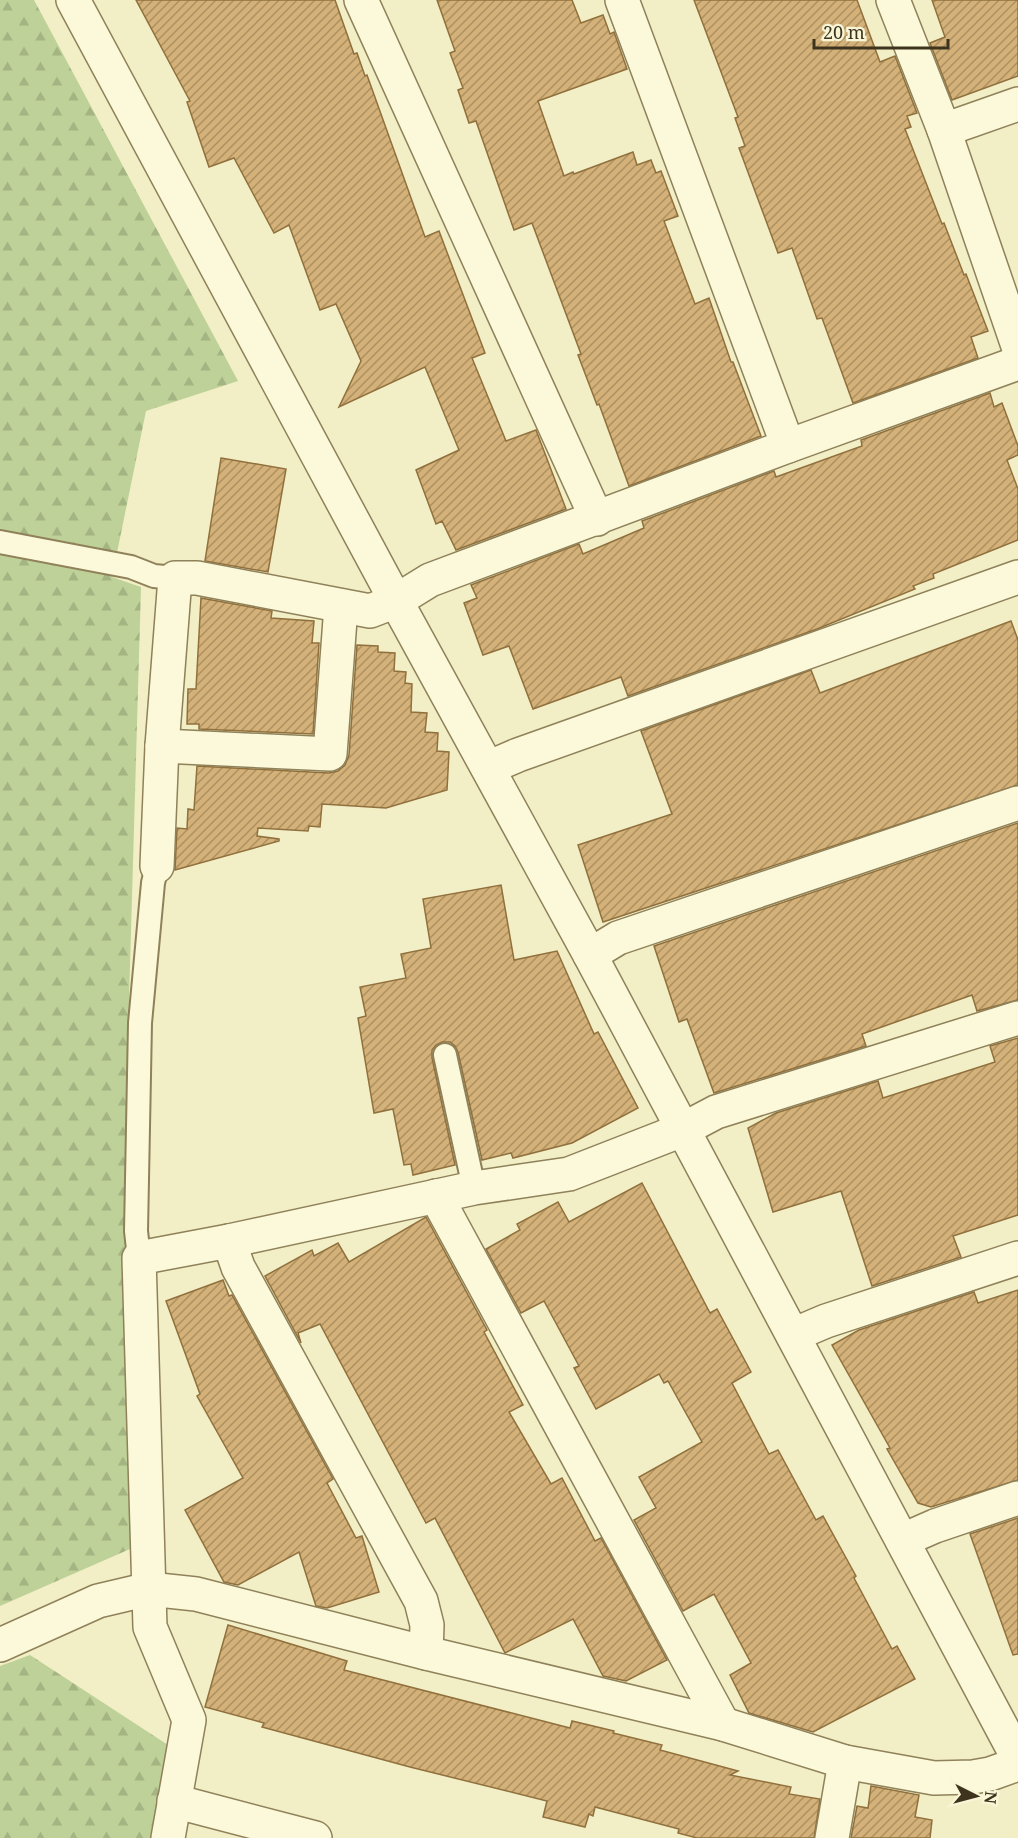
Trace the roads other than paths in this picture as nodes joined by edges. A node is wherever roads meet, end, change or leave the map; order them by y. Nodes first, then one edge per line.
1 (73, 0) edge
2 (361, 0) edge
3 (622, 0) edge
4 (893, 0) edge
5 (1018, 104) edge
6 (944, 130) junction
7 (1018, 346) edge
8 (1018, 363) edge
9 (788, 446) junction
10 (597, 519) junction
11 (0, 542) edge
12 (175, 578) junction
13 (1018, 578) edge
14 (396, 601) junction
15 (341, 606) junction
16 (162, 746) junction
17 (488, 768) junction
18 (1018, 802) edge
19 (157, 866) joint
20 (590, 955) junction
21 (1018, 1018) edge
22 (445, 1055) dead end
23 (682, 1131) junction
24 (474, 1188) junction
25 (436, 1196) junction
26 (229, 1241) junction
27 (139, 1258) junction
28 (1018, 1258) edge
29 (793, 1335) junction
30 (1018, 1498) edge
31 (903, 1540) junction
32 (148, 1589) junction
33 (0, 1644) edge
34 (426, 1653) junction
35 (723, 1724) junction
36 (1018, 1758) edge
37 (845, 1762) junction
38 (1018, 1764) edge
39 (174, 1801) junction
40 (168, 1838) edge
41 (315, 1838) edge
42 (832, 1838) edge

1 - 14 street
2 - 10 street
3 - 9 street
4 - 6 street
5 - 6 street
6 - 7 street
8 - 9 street
9 - 10 street
10 - 14 street
11 - 12 lane
12 - 15 street
12 - 16 street
13 - 17 street
14 - 15 street
14 - 17 street
15 - 16 street
16 - 19 street
17 - 20 street
18 - 20 street
19 - 27 lane
20 - 23 street
21 - 23 street
22 - 24 lane
23 - 24 street
23 - 29 street
24 - 25 street
25 - 26 street
25 - 35 street
26 - 27 street
26 - 34 street
27 - 32 street
28 - 29 street
29 - 31 street
30 - 31 street
31 - 36 street
32 - 33 street
32 - 34 street
32 - 39 street
34 - 35 street
35 - 37 street
37 - 38 street
37 - 42 street
39 - 40 street
39 - 41 street

